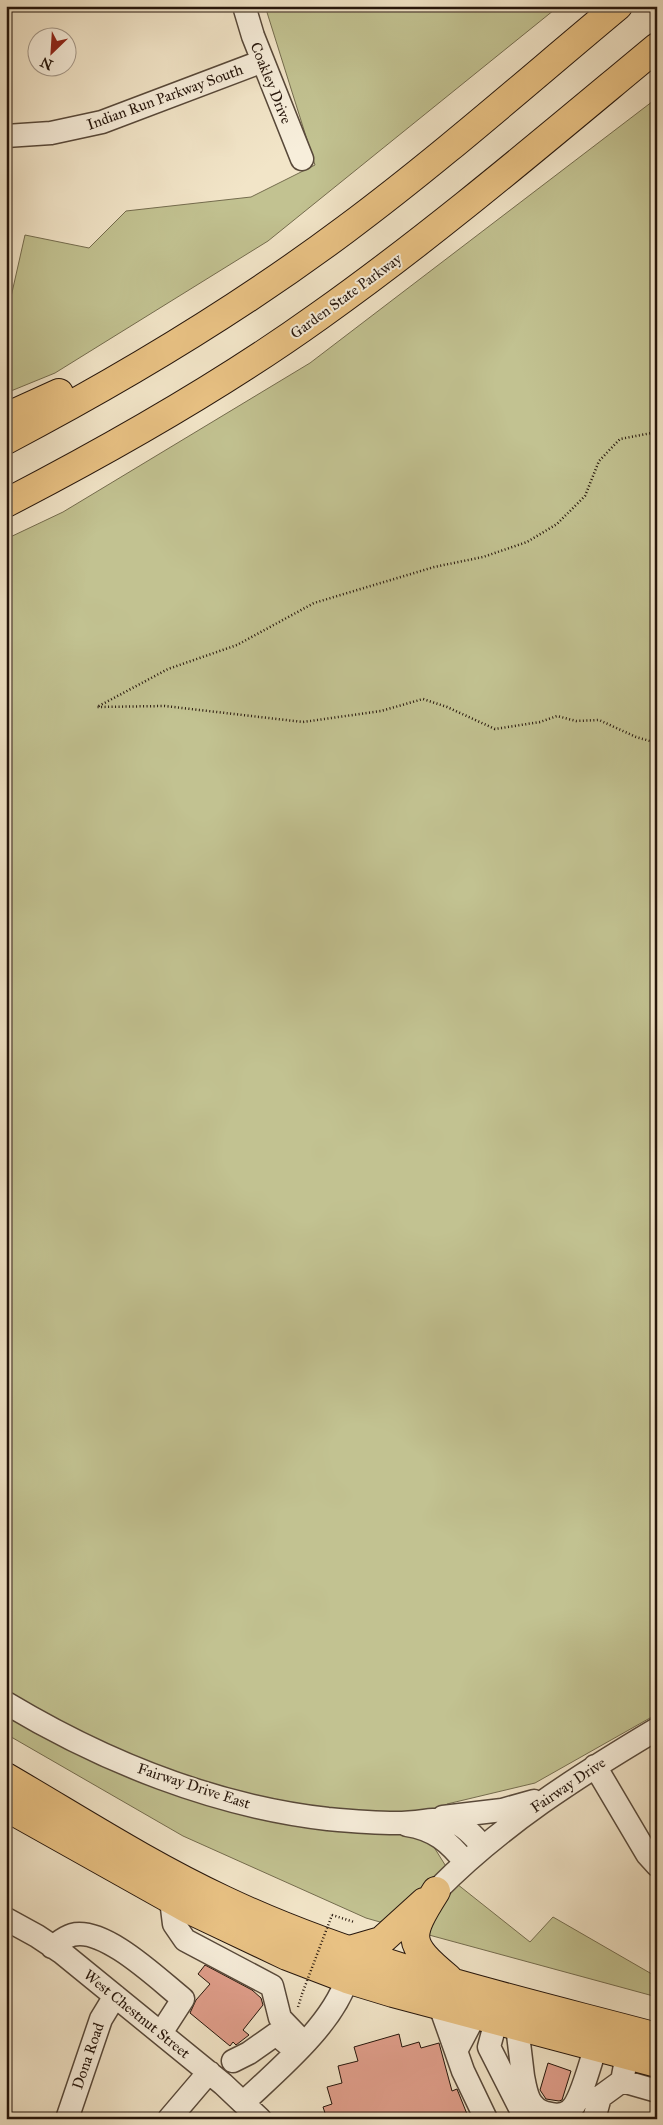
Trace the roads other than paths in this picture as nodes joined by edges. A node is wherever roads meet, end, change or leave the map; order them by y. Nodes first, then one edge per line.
1 (244, 6) edge
2 (618, 6) edge
3 (657, 48) edge
4 (263, 61) junction
5 (6, 136) edge
6 (302, 159) dead end
7 (193, 334) junction
8 (6, 417) edge
9 (134, 434) junction
10 (6, 440) edge
11 (6, 502) edge
12 (6, 511) edge
13 (6, 1703) edge
14 (657, 1729) edge
15 (595, 1766) junction
16 (6, 1777) edge
17 (555, 1792) junction
18 (6, 1807) edge
19 (434, 1818) junction
20 (396, 1823) junction
21 (483, 1847) junction
22 (653, 1856) edge
23 (465, 1862) junction
24 (436, 1891) junction
25 (171, 1900) junction
26 (6, 1920) edge
27 (52, 1947) junction
28 (350, 1950) junction
29 (287, 1956) junction
30 (347, 1978) junction
31 (453, 1982) junction
32 (272, 1986) junction
33 (115, 1996) junction
34 (440, 2006) junction
35 (496, 2020) junction
36 (161, 2033) junction
37 (657, 2037) edge
38 (300, 2047) junction
39 (596, 2047) junction
40 (456, 2051) junction
41 (233, 2061) dead end
42 (657, 2063) edge
43 (624, 2068) junction
44 (209, 2072) junction
45 (515, 2079) junction
46 (657, 2091) edge
47 (244, 2102) junction
48 (67, 2119) edge
49 (169, 2119) edge
50 (260, 2119) edge
51 (486, 2119) edge
52 (526, 2119) edge
53 (594, 2119) edge

1 - 4 street, Coakley Drive
2 - 7 highway
3 - 9 highway, Garden State Parkway
4 - 5 street, Indian Run Parkway South
4 - 6 street, Coakley Drive
7 - 8 highway
7 - 10 highway
9 - 11 highway, Garden State Parkway
9 - 12 highway
13 - 20 street, Fairway Drive East
14 - 15 street, Fairway Drive
15 - 17 street, Fairway Drive
15 - 22 street
16 - 28 highway
17 - 19 street
17 - 21 street, Fairway Drive
18 - 25 highway
19 - 20 street, Fairway Drive East
19 - 21 street, Fairway Drive East
20 - 23 street, Fairway Drive East
21 - 23 street, Fairway Drive
23 - 24 street, Fairway Drive
24 - 28 highway
24 - 31 highway
25 - 29 highway
25 - 32 street
26 - 27 street, West Chestnut Street
27 - 33 street, West Chestnut Street
27 - 36 street
28 - 31 highway
29 - 30 highway
29 - 32 street
30 - 34 highway
30 - 38 street
31 - 37 highway
32 - 38 street
33 - 36 street, West Chestnut Street
33 - 48 street, Dona Road
34 - 35 highway
34 - 40 street
35 - 39 highway
35 - 40 street
35 - 45 street
35 - 45 street
36 - 44 street, West Chestnut Street
38 - 41 street
38 - 47 street
39 - 43 highway
39 - 45 street
40 - 51 street
42 - 43 highway
43 - 46 street
43 - 53 street
44 - 47 street, West Chestnut Street
44 - 49 street
45 - 52 street
47 - 50 street, West Chestnut Street

